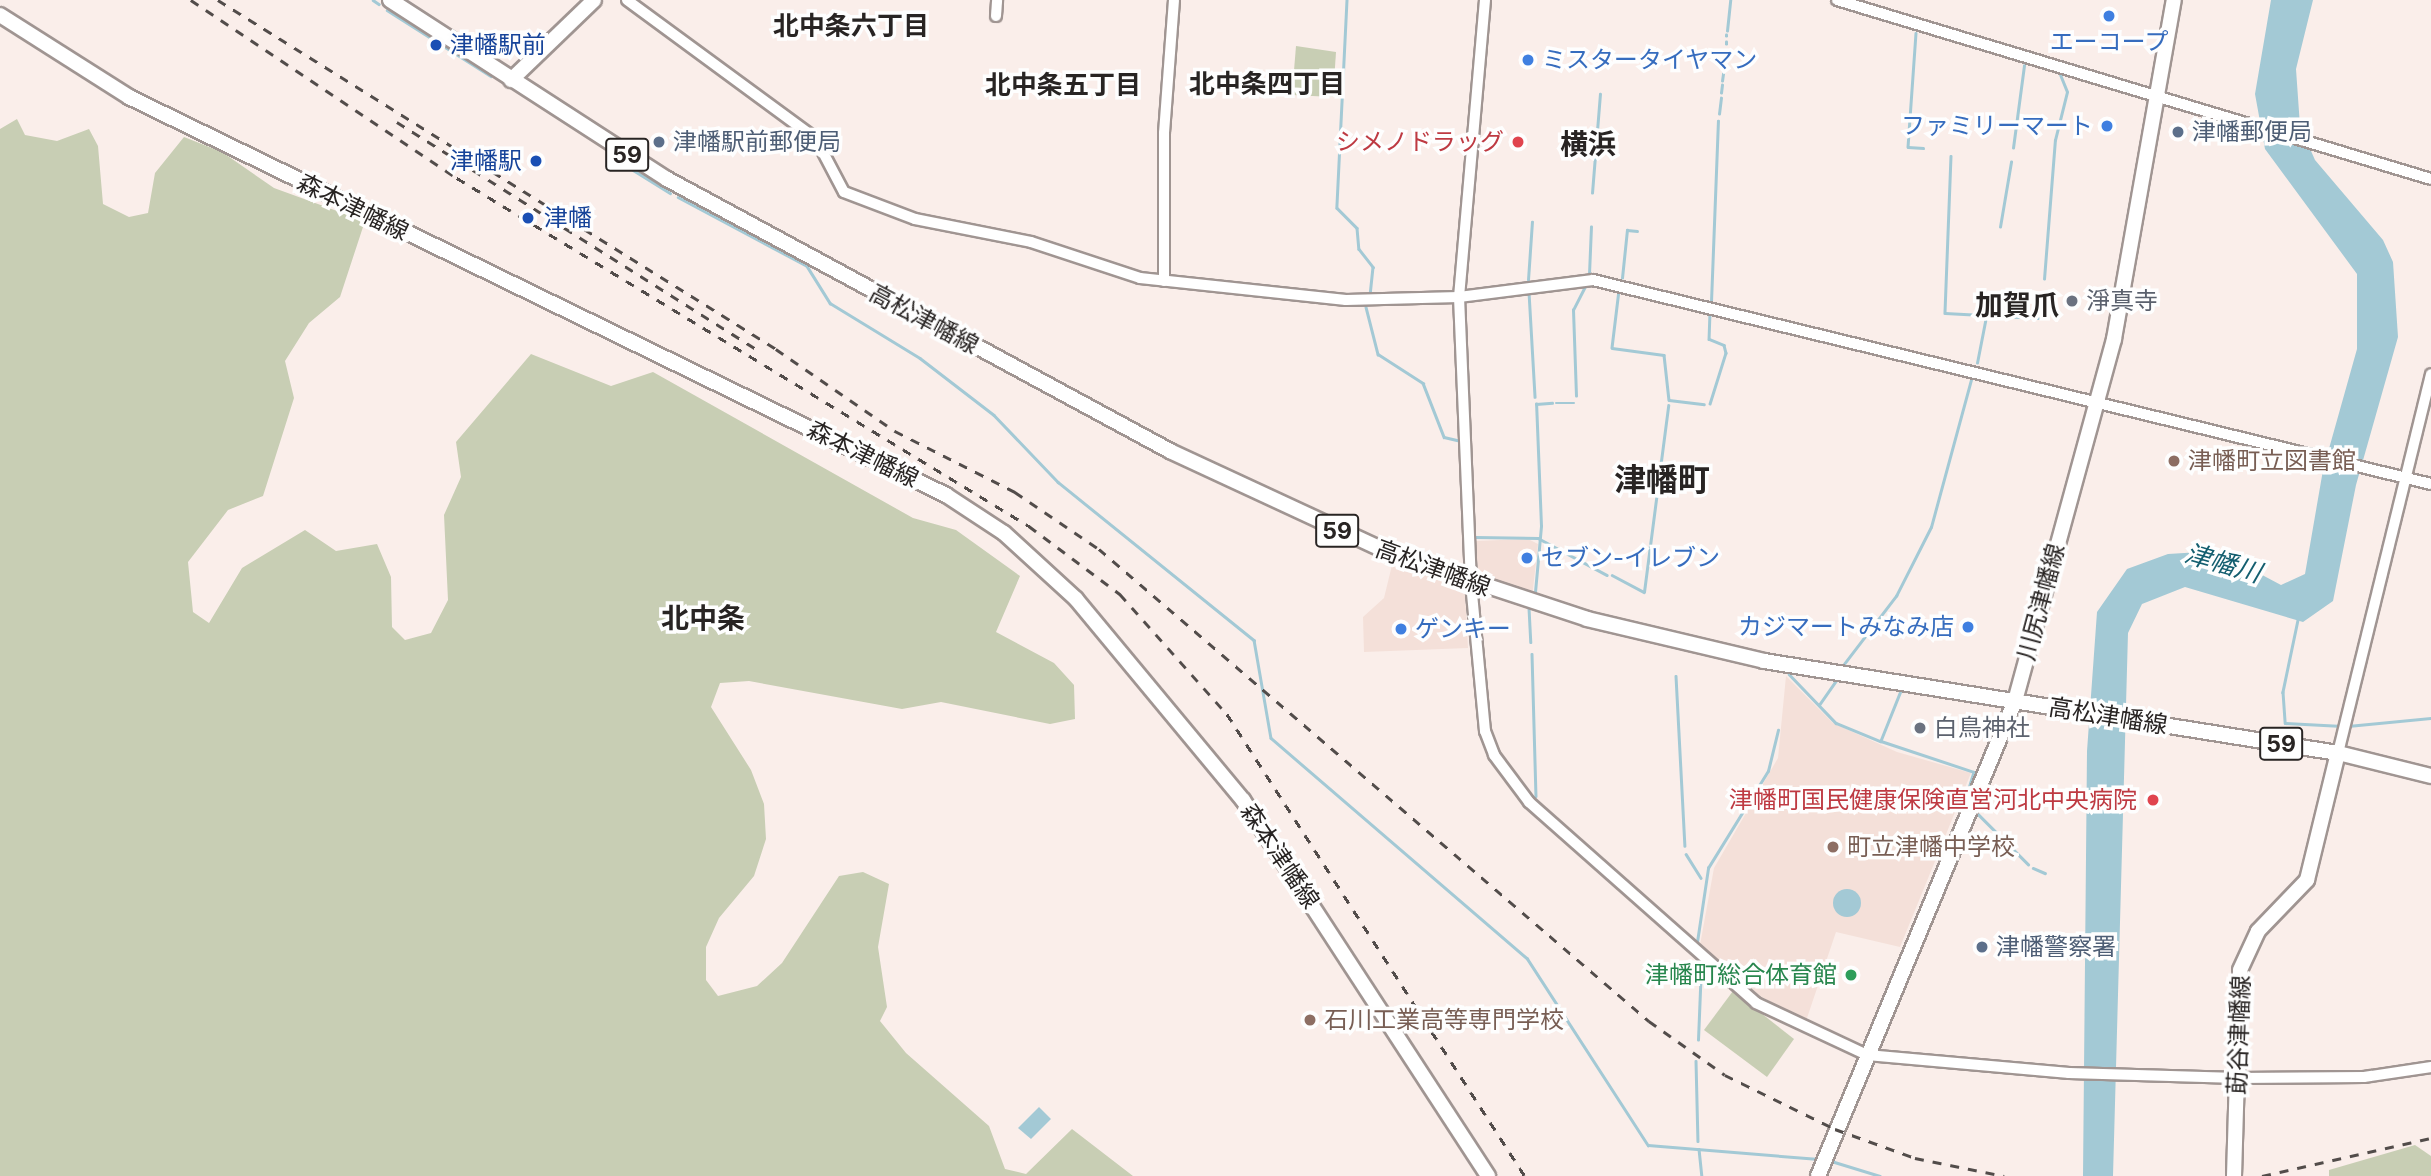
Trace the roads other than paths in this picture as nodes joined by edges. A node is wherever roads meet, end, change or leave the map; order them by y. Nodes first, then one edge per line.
1 (390, 0) edge
2 (594, 0) edge
3 (627, 0) edge
4 (997, 0) edge
5 (1174, 0) edge
6 (1485, 0) edge
7 (1837, 0) edge
8 (2174, 0) edge
9 (0, 15) edge
10 (996, 16) dead end
11 (511, 80) junction
12 (2156, 95) junction
13 (2431, 178) edge
14 (1164, 281) junction
15 (1459, 297) junction
16 (2431, 374) edge
17 (2099, 399) junction
18 (2406, 477) junction
19 (2431, 484) edge
20 (1471, 583) junction
21 (2015, 701) junction
22 (2338, 753) junction
23 (2431, 776) edge
24 (1867, 1055) junction
25 (2431, 1067) edge
26 (2238, 1078) junction
27 (1821, 1166) edge
28 (1488, 1176) edge
29 (2234, 1176) edge

1 - 11 main road, 高松津幡線 / 59
2 - 11 main road
3 - 14 street
4 - 10 street
5 - 14 street
6 - 15 street
7 - 12 street
8 - 12 main road, 川尻津幡線
9 - 28 main road, 森本津幡線
11 - 20 main road, 高松津幡線 / 59
12 - 13 street
12 - 17 main road, 川尻津幡線
14 - 15 street
15 - 17 street
15 - 20 street
16 - 18 street
17 - 18 street
17 - 21 main road, 川尻津幡線
18 - 19 street
18 - 22 street
20 - 21 main road, 高松津幡線 / 59
20 - 24 street
21 - 22 main road, 高松津幡線 / 59
21 - 24 main road, 川尻津幡線
22 - 23 main road, 高松津幡線 / 59
22 - 26 main road, 莇谷津幡線
24 - 26 street
24 - 27 main road, 川尻津幡線
25 - 26 street
26 - 29 main road, 莇谷津幡線

